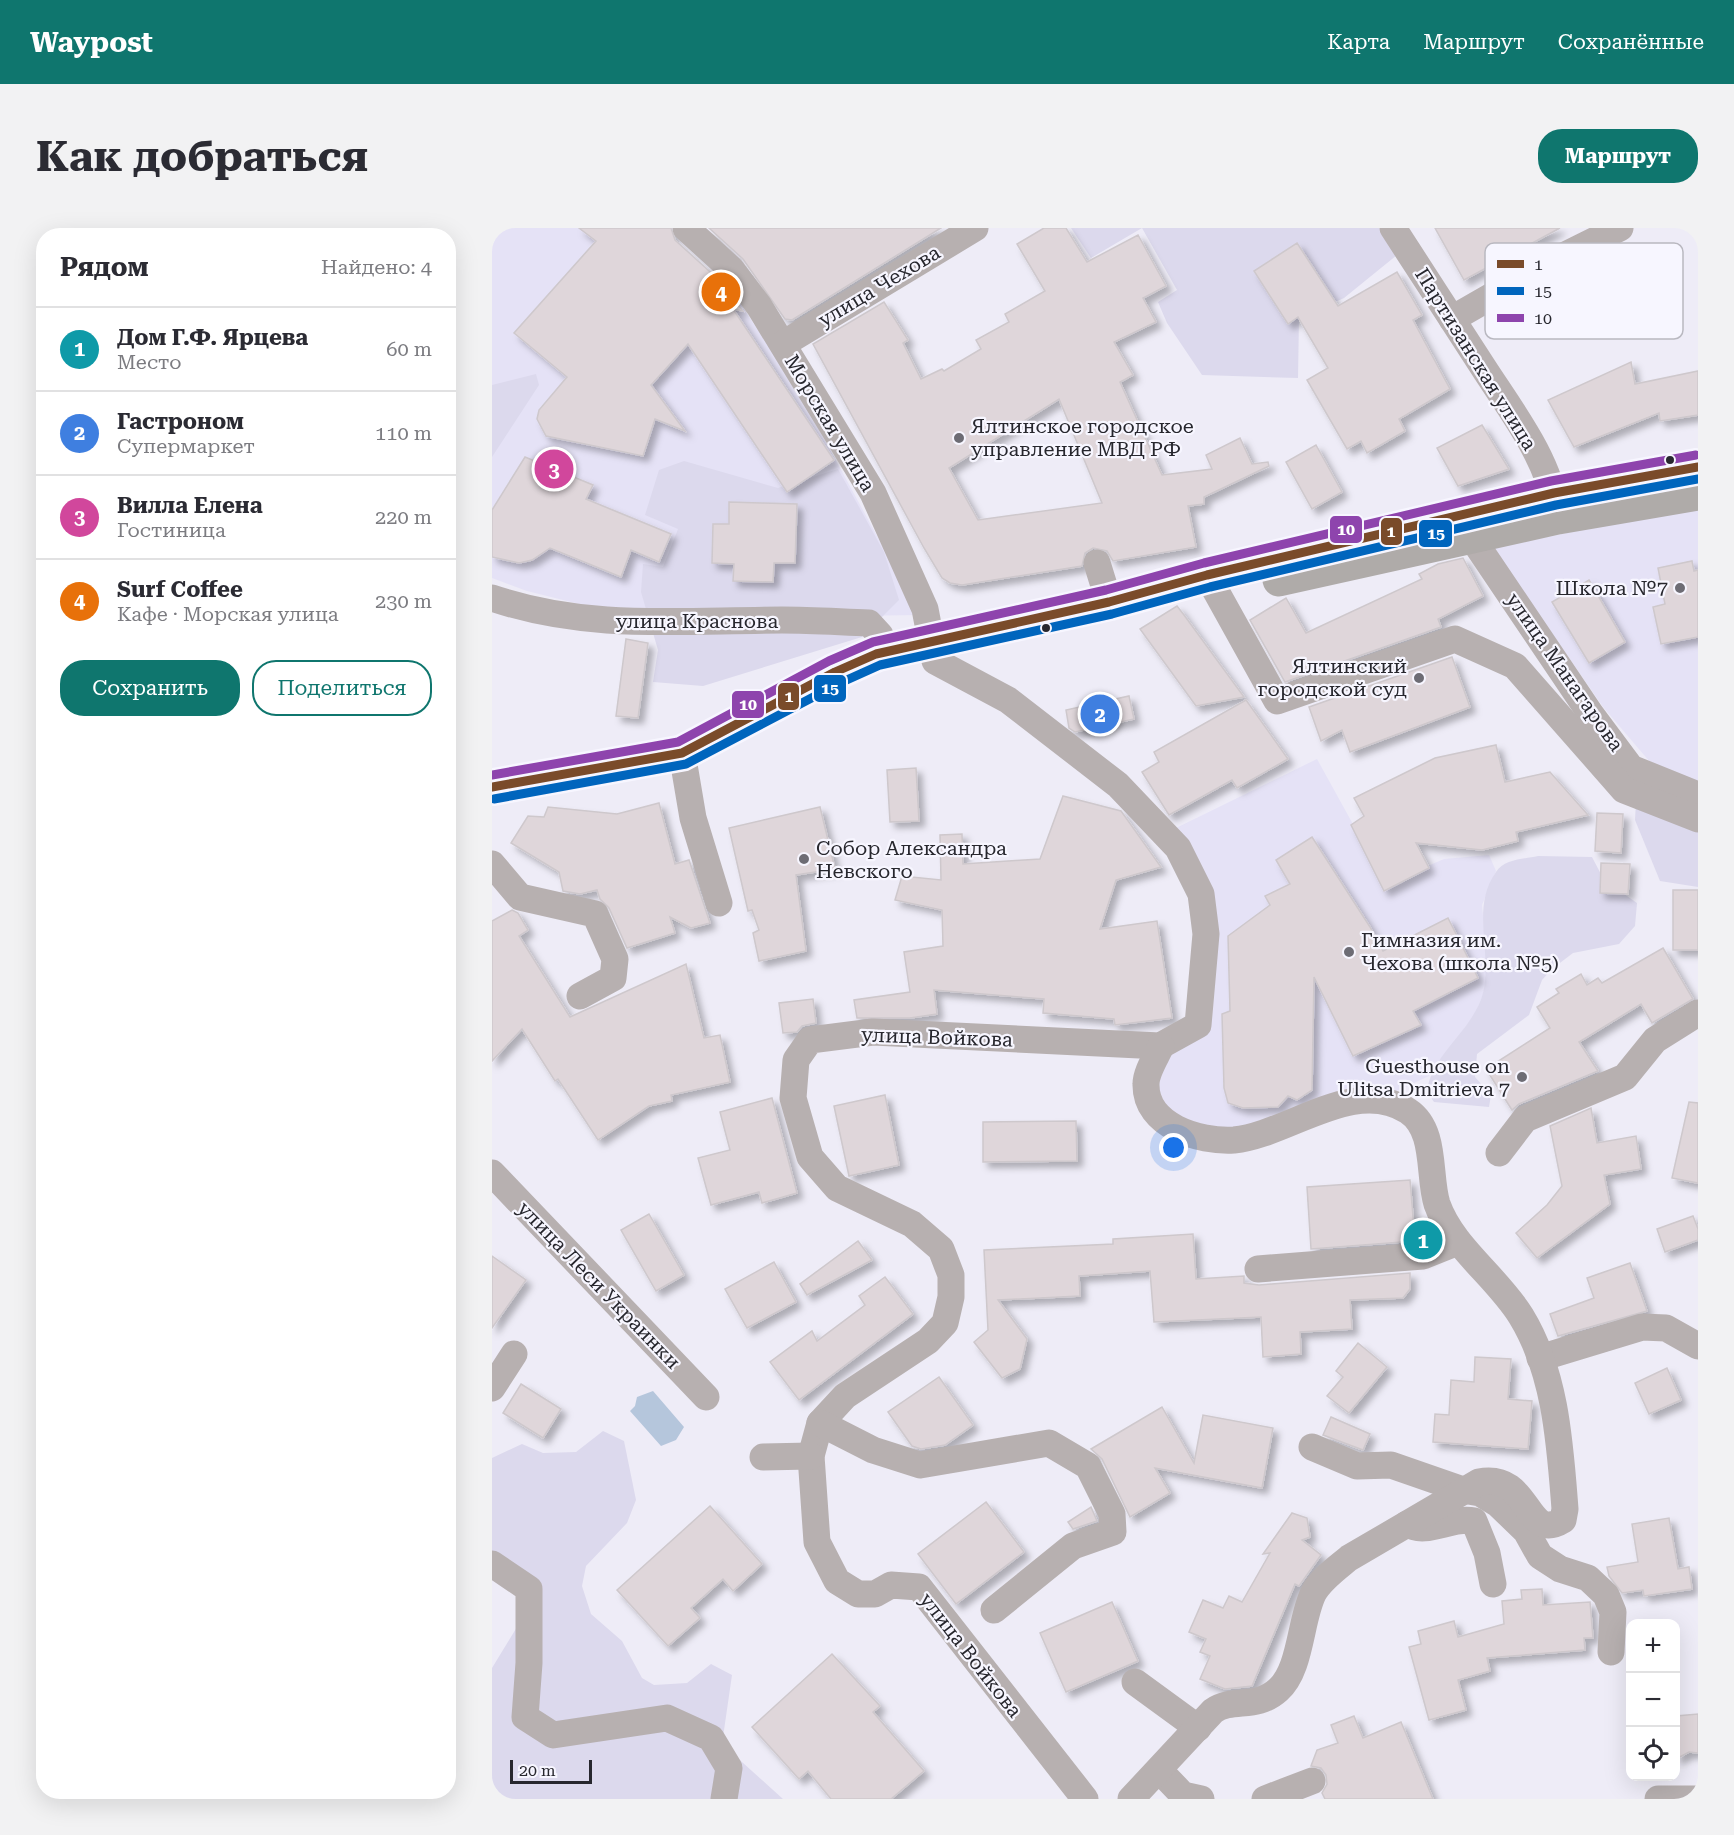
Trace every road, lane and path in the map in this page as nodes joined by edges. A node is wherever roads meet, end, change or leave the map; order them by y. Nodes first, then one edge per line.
1 (686, 228) edge
2 (975, 228) edge
3 (1393, 228) edge
4 (1620, 228) edge
5 (1590, 243) edge
6 (1485, 300) edge
7 (1452, 319) junction
8 (783, 344) junction
9 (1698, 467) edge
10 (1698, 494) edge
11 (1556, 506) junction
12 (1472, 525) junction
13 (1096, 563) dead end
14 (1211, 584) junction
15 (492, 598) edge
16 (1109, 602) junction
17 (934, 652) junction
18 (876, 654) junction
19 (682, 753) junction
20 (492, 788) edge
21 (1698, 795) edge
22 (1698, 819) edge
23 (492, 864) edge
24 (719, 903) dead end
25 (580, 996) dead end
26 (1698, 1013) edge
27 (1161, 1046) junction
28 (1498, 1153) dead end
29 (492, 1173) edge
30 (1458, 1242) junction
31 (1258, 1269) dead end
32 (1698, 1346) edge
33 (514, 1354) dead end
34 (1540, 1358) junction
35 (492, 1388) edge
36 (706, 1397) dead end
37 (820, 1423) junction
38 (1312, 1447) dead end
39 (811, 1456) junction
40 (763, 1457) dead end
41 (1463, 1490) junction
42 (1406, 1523) junction
43 (492, 1564) edge
44 (1493, 1584) dead end
45 (994, 1610) dead end
46 (1611, 1652) dead end
47 (1135, 1682) dead end
48 (1198, 1728) junction
49 (1160, 1771) junction
50 (1312, 1780) dead end
51 (724, 1799) edge
52 (1085, 1799) edge
53 (1131, 1799) edge
54 (1201, 1799) edge
55 (1265, 1799) edge
56 (1658, 1799) edge
57 (1698, 1799) edge

1 - 8 street, Морская улица
2 - 8 street, улица Чехова
3 - 7 street, Партизанская улица
4 - 5 street
6 - 7 street
7 - 11 street, Партизанская улица
8 - 17 street, Морская улица
9 - 11 main road
10 - 11 main road
11 - 12 main road
12 - 14 main road
12 - 21 street, улица Манагарова
13 - 16 street
14 - 16 main road
14 - 17 main road
14 - 22 street
15 - 18 street, улица Краснова
16 - 17 main road
17 - 18 main road
17 - 27 street
18 - 19 main road
19 - 20 main road
19 - 24 street
23 - 25 street
26 - 28 street
27 - 30 street
27 - 37 street, улица Войкова
29 - 36 street, улица Леси Украинки
30 - 31 street
30 - 34 street
32 - 34 street
33 - 35 street
34 - 41 street
37 - 39 street, улица Войкова
37 - 45 street
38 - 41 street
39 - 40 street
39 - 52 street, улица Войкова
41 - 42 street
41 - 46 street
42 - 44 street
42 - 48 street
43 - 51 street
47 - 48 street
48 - 49 street
49 - 53 street
49 - 54 street
50 - 55 street
56 - 57 street

